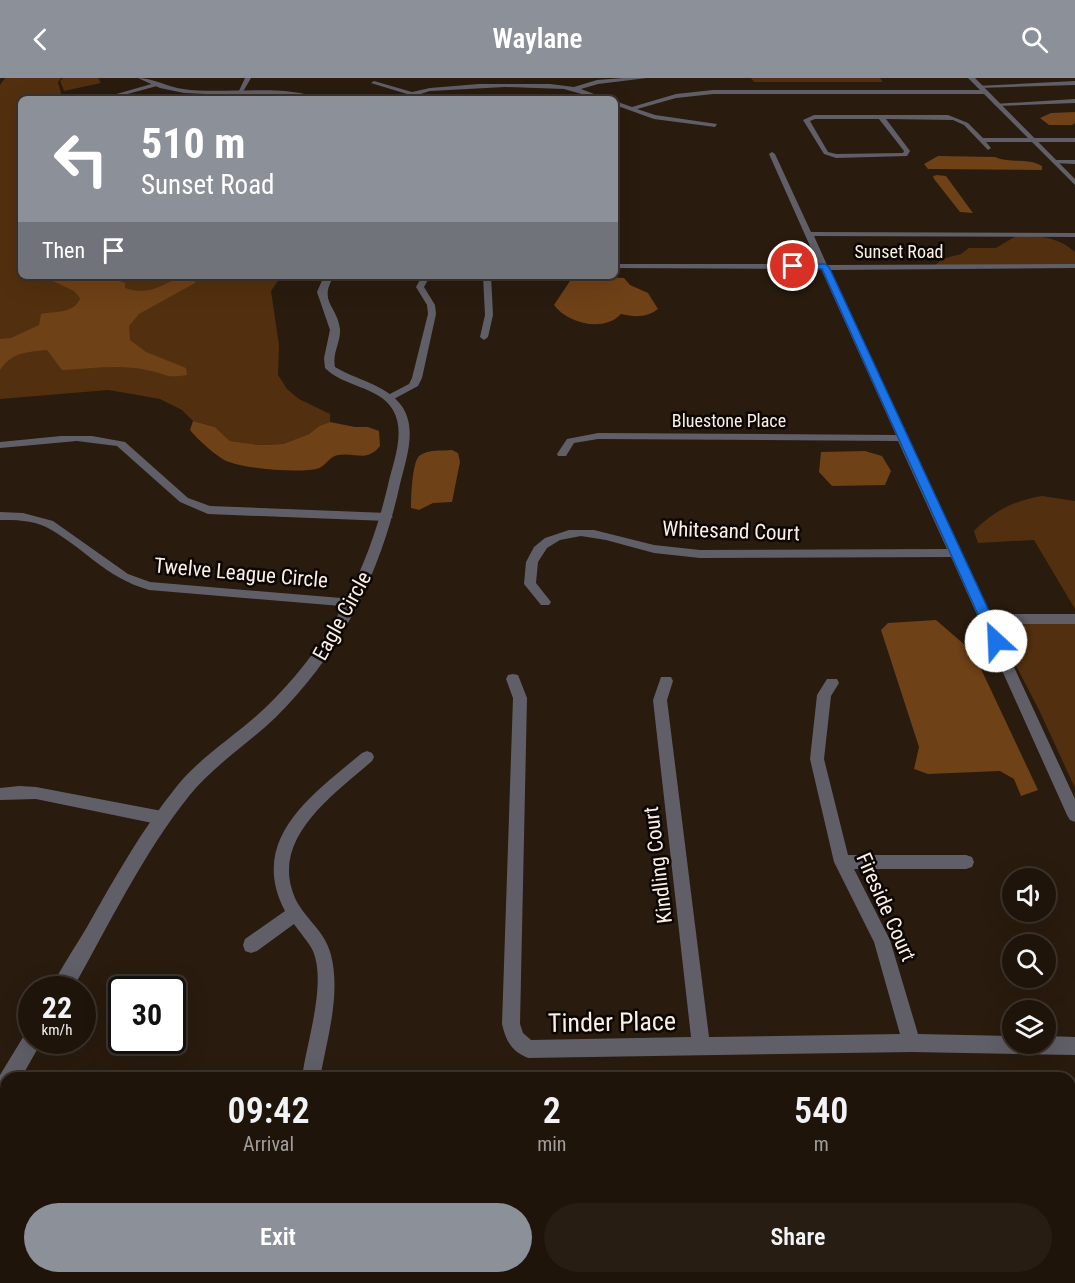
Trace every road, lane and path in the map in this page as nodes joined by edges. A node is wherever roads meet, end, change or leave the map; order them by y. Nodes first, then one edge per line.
1 (141, 78) edge
2 (248, 78) edge
3 (644, 78) edge
4 (971, 78) edge
5 (374, 83) dead end
6 (1075, 83) edge
7 (155, 85) junction
8 (979, 86) junction
9 (575, 89) junction
10 (985, 92) junction
11 (411, 93) junction
12 (705, 93) junction
13 (239, 94) junction
14 (113, 96) edge
15 (298, 96) edge
16 (406, 96) edge
17 (595, 96) edge
18 (710, 99) dead end
19 (1075, 101) edge
20 (618, 104) edge
21 (997, 104) junction
22 (631, 109) junction
23 (881, 117) junction
24 (715, 125) dead end
25 (980, 140) junction
26 (1033, 140) junction
27 (1075, 140) edge
28 (988, 148) dead end
29 (772, 154) dead end
30 (1055, 162) junction
31 (1075, 162) edge
32 (1075, 183) edge
33 (1065, 223) dead end
34 (810, 234) junction
35 (1075, 235) edge
36 (618, 266) edge
37 (1075, 266) edge
38 (825, 267) junction
39 (326, 279) edge
40 (424, 279) edge
41 (487, 279) edge
42 (484, 337) dead end
43 (388, 398) junction
44 (903, 438) junction
45 (0, 445) edge
46 (562, 454) dead end
47 (0, 516) edge
48 (387, 517) junction
49 (955, 553) junction
50 (545, 602) dead end
51 (353, 603) junction
52 (986, 619) junction
53 (1075, 619) edge
54 (513, 679) dead end
55 (666, 681) dead end
56 (832, 683) dead end
57 (367, 757) dead end
58 (0, 794) edge
59 (1075, 815) edge
60 (162, 818) junction
61 (842, 862) junction
62 (966, 862) dead end
63 (296, 913) junction
64 (251, 945) dead end
65 (69, 976) edge
66 (912, 1043) junction
67 (701, 1046) junction
68 (1075, 1046) edge
69 (25, 1054) edge
70 (14, 1072) edge
71 (311, 1072) edge

1 - 7 street
2 - 13 street
3 - 9 street
4 - 8 street
5 - 11 street
6 - 8 street
7 - 13 street
7 - 14 street
8 - 10 street
9 - 11 street
9 - 17 street
10 - 12 street
10 - 21 street
11 - 16 street
12 - 18 street
12 - 22 street
13 - 15 street
19 - 21 street
20 - 22 street
21 - 26 street
22 - 24 street
23 - 23 street
23 - 25 street
25 - 26 street
25 - 28 street
26 - 27 street
26 - 30 street
29 - 34 street
30 - 31 street
30 - 32 street
33 - 35 street
34 - 35 street
34 - 38 street
36 - 38 street, Sunset Road
37 - 38 street, Sunset Road
38 - 44 street
39 - 43 street
40 - 43 street
41 - 42 street
43 - 48 street, Eagle Circle
44 - 46 street, Bluestone Place
44 - 49 street
45 - 48 street
47 - 51 street, Twelve League Circle
48 - 51 street, Eagle Circle
49 - 50 street, Whitesand Court
49 - 52 street
51 - 60 street, Eagle Circle
52 - 53 street
52 - 59 street
54 - 67 street, Tinder Place
55 - 67 street, Kindling Court
56 - 61 street, Fireside Court
57 - 63 street
58 - 60 street
60 - 65 street, Eagle Circle
61 - 62 street
61 - 66 street, Fireside Court
63 - 64 street
63 - 71 street
66 - 67 street, Tinder Place
66 - 68 street, Tinder Place
69 - 70 street

